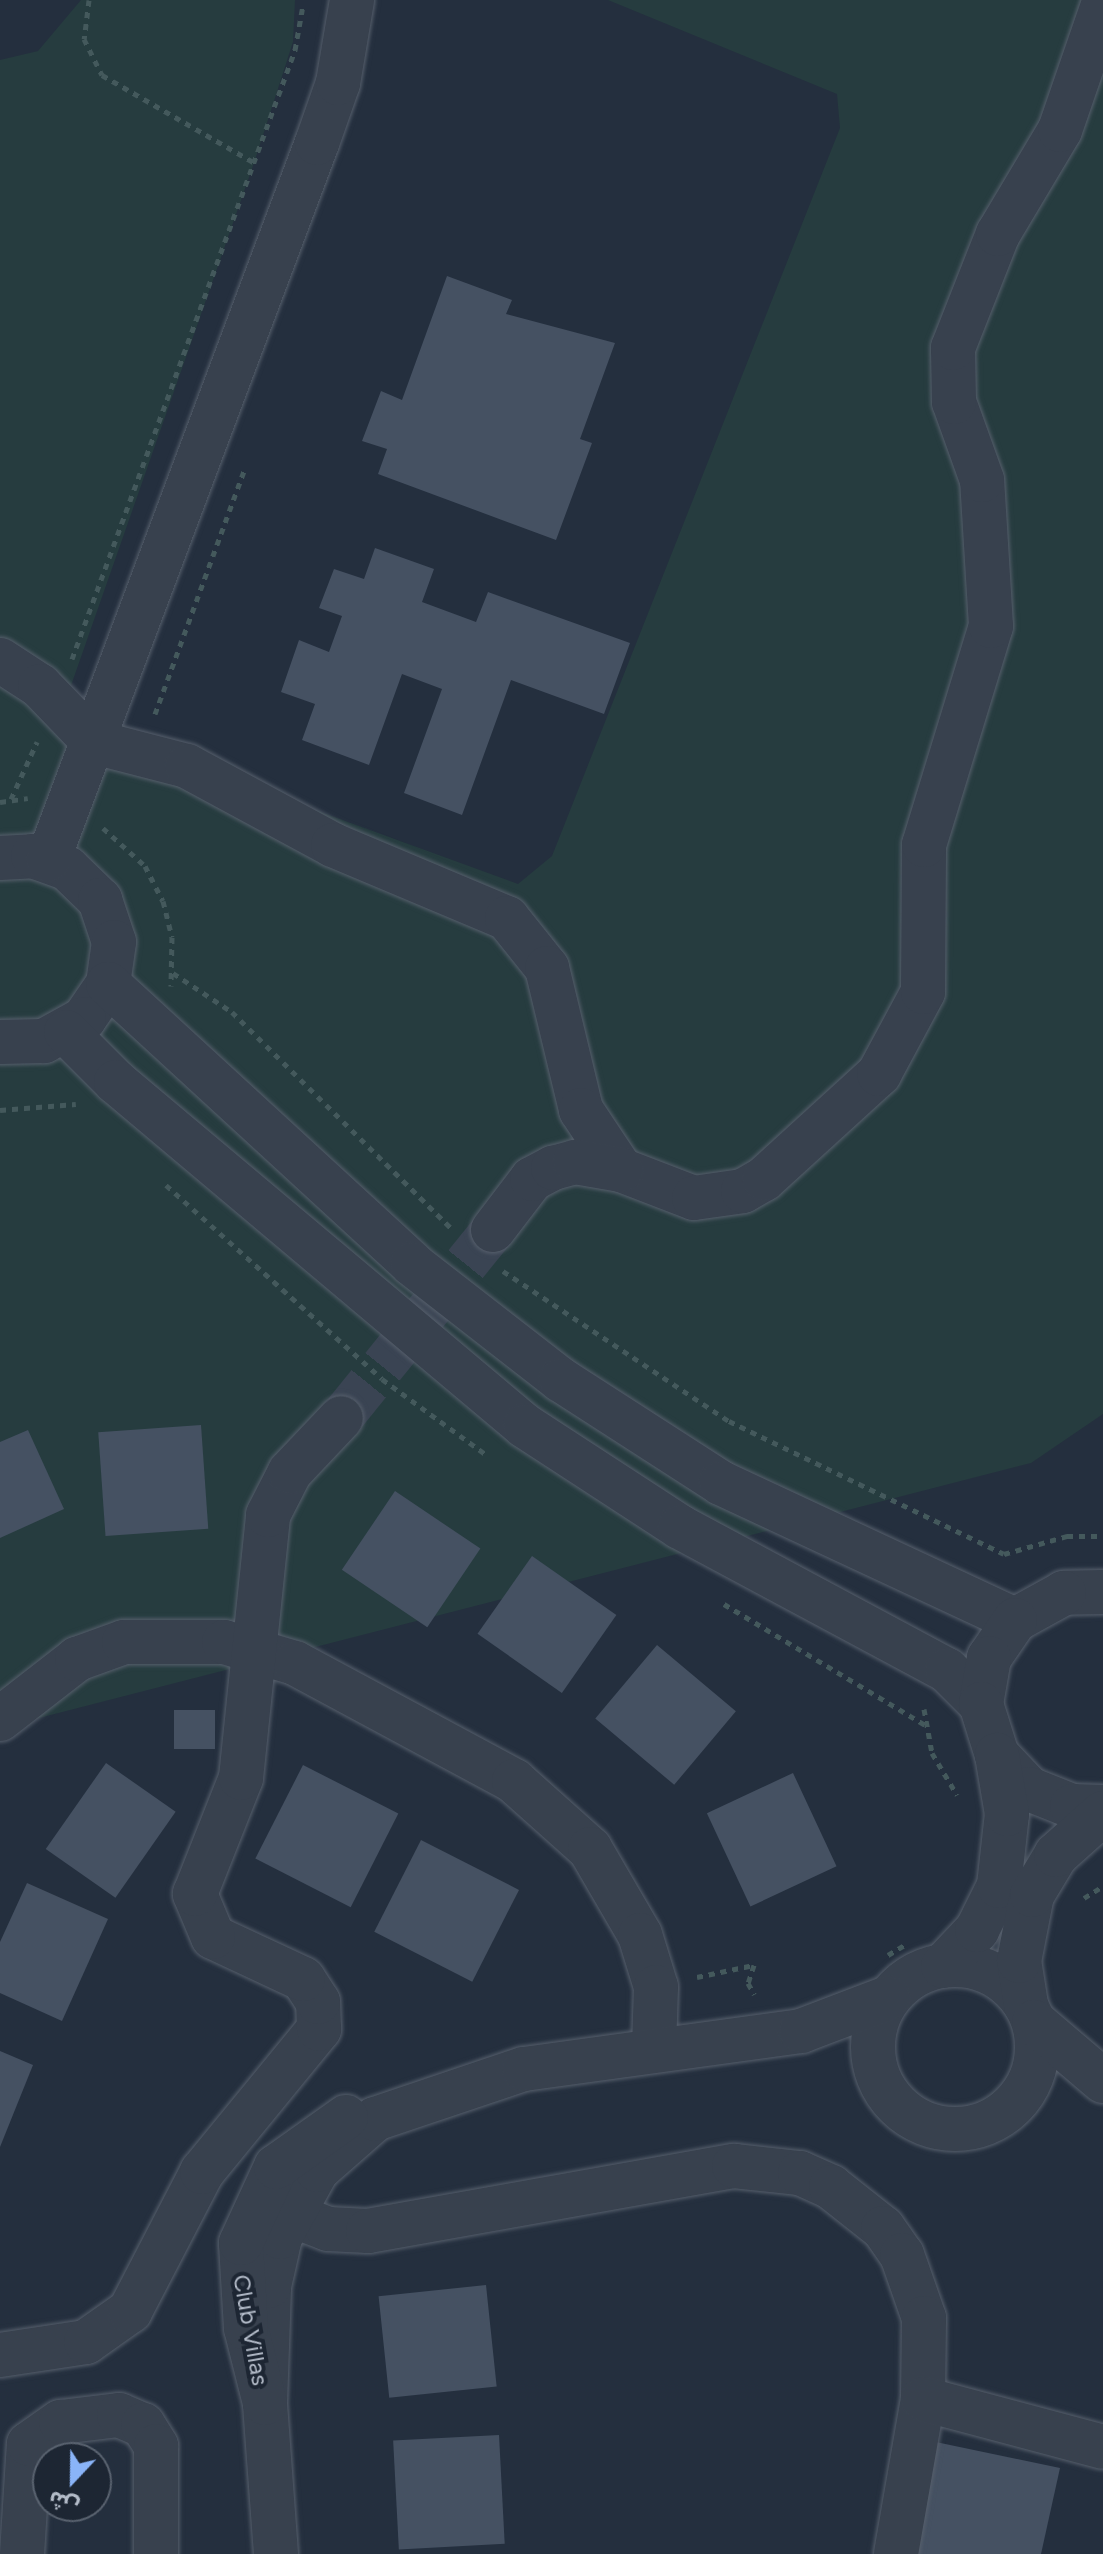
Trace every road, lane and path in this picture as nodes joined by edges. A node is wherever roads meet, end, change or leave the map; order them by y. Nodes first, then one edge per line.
1 (89, 0) edge
2 (304, 0) edge
3 (352, 0) edge
4 (1103, 5) edge
5 (255, 163) junction
6 (0, 660) edge
7 (56, 701) junction
8 (94, 742) junction
9 (11, 799) dead end
10 (0, 858) edge
11 (48, 860) junction
12 (173, 973) dead end
13 (108, 984) junction
14 (66, 1032) junction
15 (0, 1042) edge
16 (570, 1059) junction
17 (116, 1082) junction
18 (0, 1110) edge
19 (621, 1170) junction
20 (532, 1179) junction
21 (484, 1244) junction
22 (341, 1418) tunnel mouth
23 (1101, 1561) edge
24 (1015, 1620) junction
25 (255, 1647) junction
26 (981, 1704) junction
27 (0, 1719) edge
28 (997, 1755) junction
29 (1103, 1807) edge
30 (1103, 1813) edge
31 (1103, 1886) edge
32 (1078, 1907) dead end
33 (929, 1953) junction
34 (887, 1979) junction
35 (656, 1987) junction
36 (1030, 2014) junction
37 (764, 2019) junction
38 (654, 2046) junction
39 (876, 2068) junction
40 (1103, 2081) edge
41 (1103, 2087) edge
42 (1015, 2104) junction
43 (202, 2172) junction
44 (273, 2206) junction
45 (0, 2355) edge
46 (923, 2399) junction
47 (1103, 2447) edge
48 (22, 2554) edge
49 (156, 2554) edge
50 (276, 2554) edge
51 (896, 2554) edge

1 - 5 path
2 - 5 path
3 - 8 street
4 - 19 street
5 - 7 path
6 - 7 street
7 - 8 street
7 - 9 path
8 - 11 street
8 - 16 street
10 - 11 street
11 - 13 street
12 - 21 path
13 - 14 street
13 - 24 street
14 - 15 street
14 - 17 street
16 - 19 street
16 - 20 street
17 - 18 path
17 - 26 street
19 - 20 street
20 - 21 street
21 - 23 path
22 - 25 street
23 - 24 street
24 - 26 street
25 - 27 street
25 - 35 street
25 - 43 street
26 - 28 street
28 - 29 street
28 - 33 street
30 - 36 street
31 - 32 path
33 - 34 street
33 - 34 path
33 - 36 street
34 - 37 street
34 - 39 street
35 - 37 path
35 - 38 street
36 - 40 street
36 - 42 street
37 - 38 street, Club Villas
37 - 39 street
38 - 44 street, Club Villas
39 - 42 street
41 - 42 street
43 - 44 street
43 - 45 street
44 - 46 street
44 - 50 street, Club Villas
46 - 47 street
46 - 51 street
48 - 49 street

